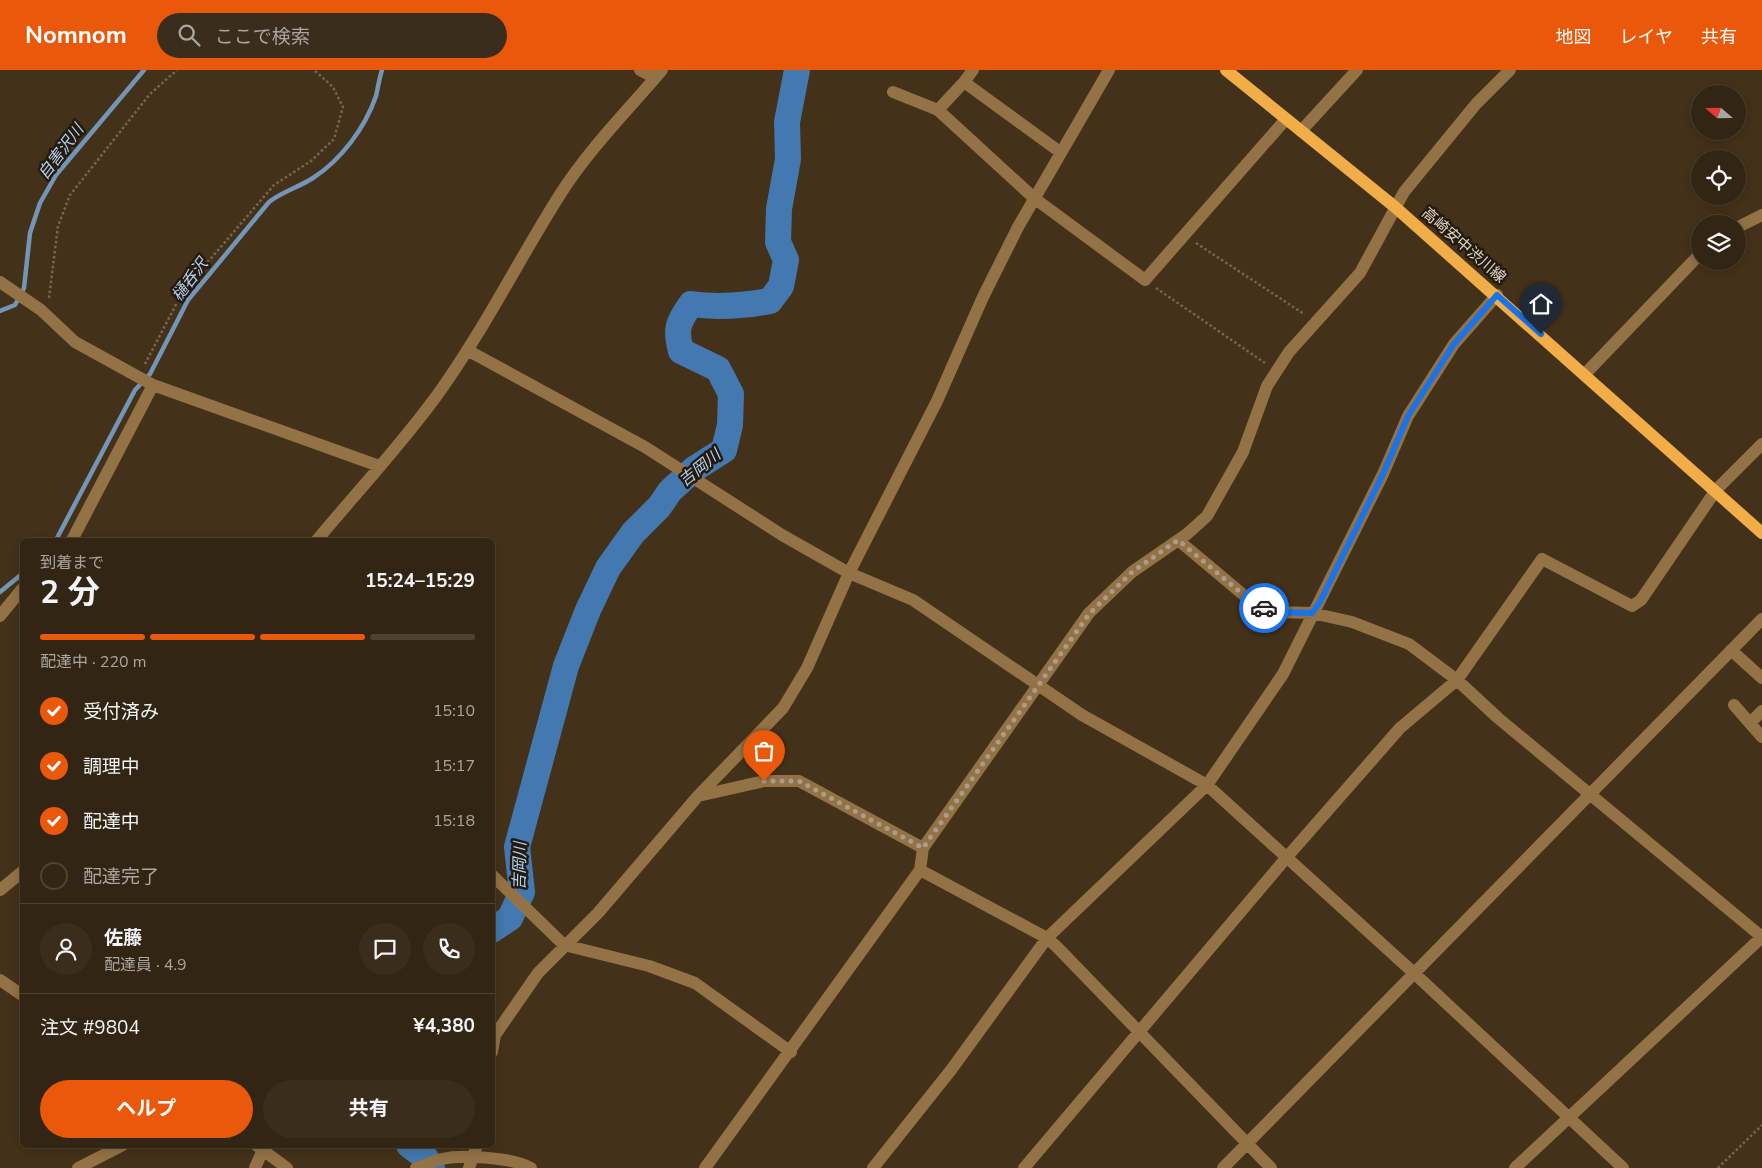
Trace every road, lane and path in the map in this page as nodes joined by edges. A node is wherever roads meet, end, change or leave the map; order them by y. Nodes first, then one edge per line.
1 (177, 70) edge
2 (314, 70) edge
3 (640, 70) edge
4 (973, 70) edge
5 (1109, 70) edge
6 (1226, 70) edge
7 (1357, 70) edge
8 (1510, 70) edge
9 (658, 74) edge
10 (964, 82) junction
11 (894, 92) dead end
12 (938, 110) junction
13 (1286, 119) junction
14 (1301, 131) junction
15 (1060, 152) junction
16 (1034, 198) junction
17 (1395, 206) junction
18 (1762, 215) edge
19 (1746, 223) edge
20 (1184, 235) junction
21 (1691, 263) edge
22 (1145, 280) junction
23 (3, 288) edge
24 (1497, 295) junction
25 (47, 316) junction
26 (1316, 322) junction
27 (468, 350) junction
28 (1276, 371) junction
29 (1585, 374) junction
30 (138, 377) junction
31 (153, 385) junction
32 (1762, 444) edge
33 (378, 466) junction
34 (1716, 490) junction
35 (1762, 533) edge
36 (73, 538) edge
37 (319, 538) edge
38 (1178, 540) junction
39 (849, 573) junction
40 (20, 591) edge
41 (1312, 613) junction
42 (0, 616) edge
43 (1762, 619) edge
44 (1731, 650) junction
45 (1762, 678) edge
46 (1458, 680) junction
47 (1039, 685) junction
48 (1734, 705) dead end
49 (1762, 711) edge
50 (1750, 723) junction
51 (1762, 737) edge
52 (1207, 785) junction
53 (1591, 795) junction
54 (698, 796) junction
55 (923, 848) junction
56 (1287, 857) junction
57 (920, 870) junction
58 (20, 874) edge
59 (495, 878) edge
60 (0, 890) edge
61 (1046, 938) junction
62 (564, 945) junction
63 (1415, 974) junction
64 (0, 980) edge
65 (20, 994) edge
66 (1139, 1030) junction
67 (495, 1035) edge
68 (791, 1052) junction
69 (1570, 1117) junction
70 (1762, 1125) edge
71 (1247, 1143) junction
72 (117, 1148) edge
73 (261, 1148) edge
74 (264, 1148) edge
75 (473, 1157) edge
76 (78, 1168) edge
77 (255, 1168) edge
78 (287, 1168) edge
79 (416, 1168) edge
80 (531, 1168) edge
81 (705, 1168) edge
82 (873, 1168) edge
83 (1024, 1168) edge
84 (1223, 1168) edge
85 (1271, 1168) edge
86 (1515, 1168) edge
87 (1624, 1168) edge
88 (1718, 1168) edge

1 - 25 path
2 - 30 path
3 - 9 street
4 - 10 street
5 - 15 street
6 - 13 main road, 高崎安中渋川線
7 - 14 street
8 - 17 street
9 - 27 street
10 - 12 street
10 - 15 street
11 - 12 street
12 - 16 street
13 - 14 main road, 高崎安中渋川線
13 - 20 street
14 - 17 main road, 高崎安中渋川線
15 - 16 street
16 - 22 street
16 - 39 street
17 - 24 main road, 高崎安中渋川線
17 - 26 street
18 - 19 street
20 - 22 street
20 - 26 path
21 - 29 street
22 - 28 path
23 - 25 street
24 - 29 main road, 高崎安中渋川線
24 - 41 street
25 - 30 street
26 - 28 street
27 - 33 street
27 - 39 street
28 - 38 street
29 - 34 main road, 高崎安中渋川線
30 - 31 street
31 - 33 street
31 - 36 street
32 - 34 street
33 - 37 street
34 - 35 main road, 高崎安中渋川線
34 - 46 street
38 - 41 street
38 - 47 street
39 - 47 street
39 - 54 street
40 - 42 street
41 - 46 street
41 - 52 street
43 - 44 street
44 - 45 street
44 - 53 street
46 - 53 street
46 - 56 street
47 - 52 street
47 - 55 street
48 - 50 street
49 - 50 street
50 - 51 street
52 - 56 street
52 - 61 street
53 - 63 street
53 - 69 street
54 - 55 street
54 - 62 street
55 - 57 street
56 - 63 street
56 - 66 street
57 - 61 street
57 - 68 street
58 - 60 street
59 - 62 street
61 - 66 street
61 - 82 street
62 - 67 street
62 - 68 street
63 - 69 street
63 - 71 street
64 - 65 street
66 - 71 street
66 - 83 street
68 - 81 street
69 - 86 street
69 - 87 street
70 - 88 path
71 - 84 street
71 - 85 street
72 - 76 street
73 - 77 street
74 - 78 street
75 - 79 street
75 - 80 street

